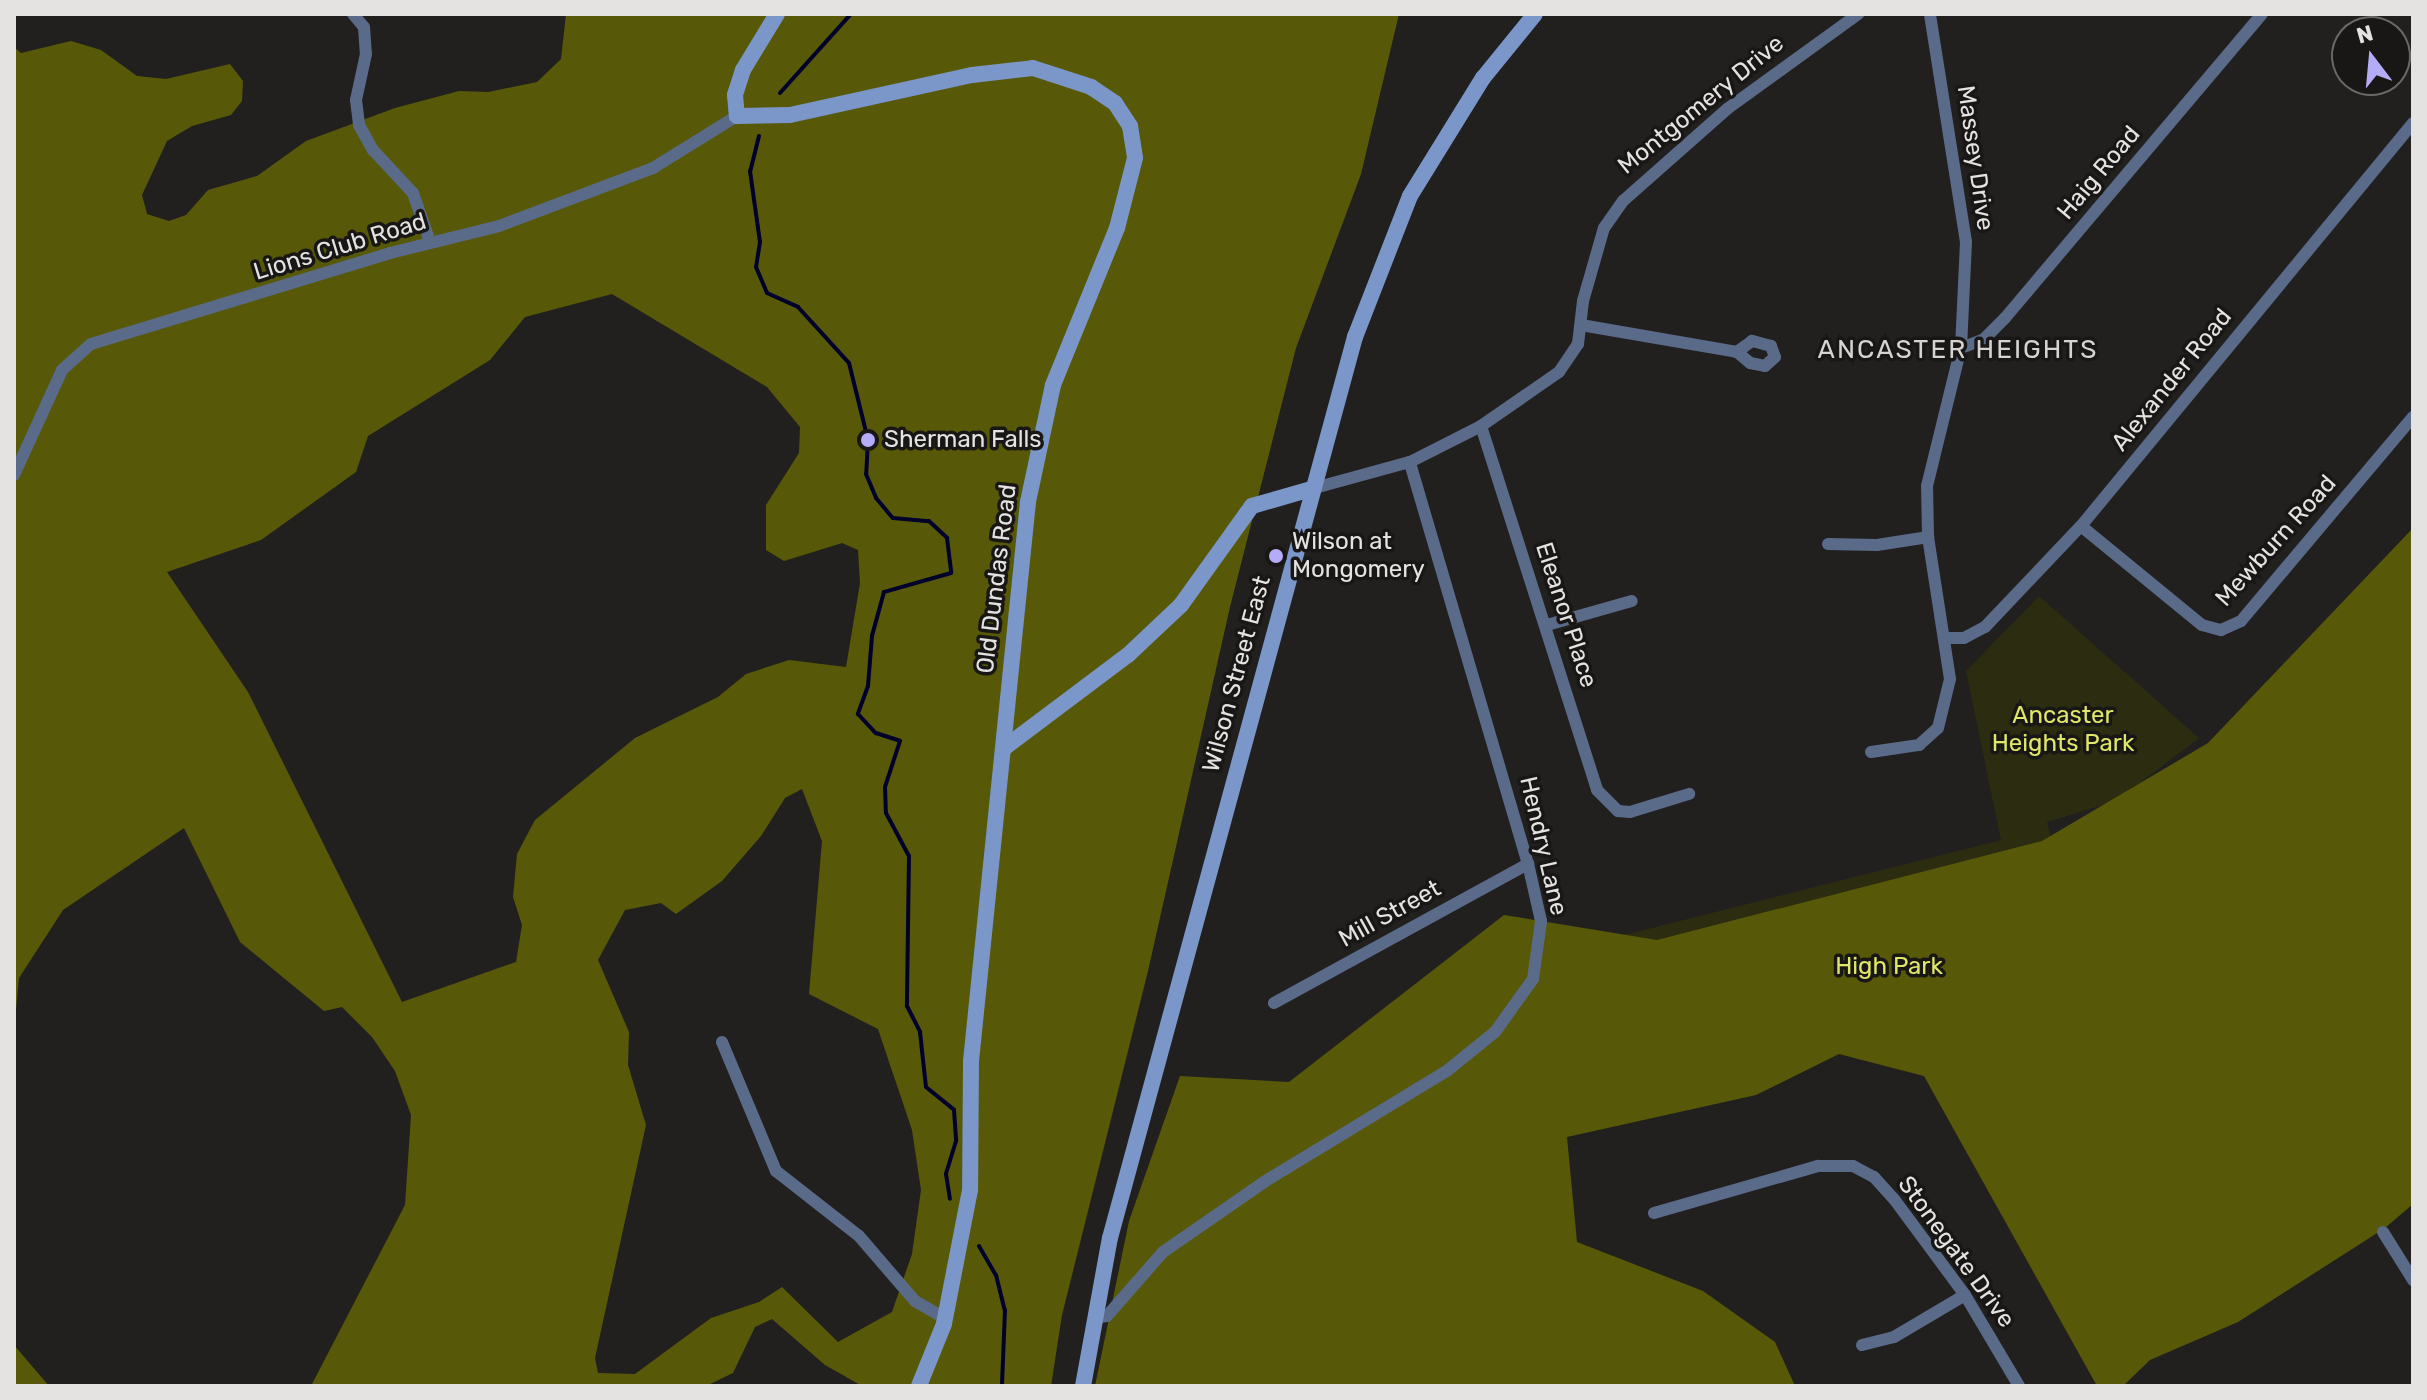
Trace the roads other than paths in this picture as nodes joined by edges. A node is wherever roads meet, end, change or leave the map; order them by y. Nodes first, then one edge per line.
1 (353, 14) edge
2 (777, 14) edge
3 (1535, 14) edge
4 (1858, 14) edge
5 (1930, 14) edge
6 (2262, 14) edge
7 (743, 117) junction
8 (2413, 123) edge
9 (430, 242) junction
10 (1581, 325) junction
11 (1961, 348) junction
12 (1737, 352) dead end
13 (2413, 417) edge
14 (1481, 426) junction
15 (1410, 462) junction
16 (14, 475) edge
17 (1311, 489) junction
18 (2081, 526) junction
19 (1928, 537) junction
20 (1828, 544) dead end
21 (1632, 601) dead end
22 (1547, 625) junction
23 (1947, 638) junction
24 (1004, 748) junction
25 (1871, 752) dead end
26 (1689, 794) dead end
27 (1528, 864) junction
28 (1274, 1003) dead end
29 (722, 1042) dead end
30 (1654, 1213) dead end
31 (2383, 1232) dead end
32 (2413, 1280) edge
33 (1965, 1295) junction
34 (945, 1318) junction
35 (1094, 1318) junction
36 (1862, 1345) dead end
37 (919, 1386) edge
38 (1083, 1386) edge
39 (2019, 1386) edge

1 - 9 street
2 - 7 street
3 - 17 street, Wilson Street East
4 - 10 street, Montgomery Drive
5 - 11 street, Massey Drive
6 - 11 street, Haig Road
7 - 9 street, Lions Club Road
7 - 24 street, Old Dundas Road
8 - 18 street, Alexander Road
9 - 16 street, Lions Club Road
10 - 12 street
10 - 14 street, Montgomery Drive
11 - 19 street, Massey Drive
13 - 18 street, Mewburn Road
14 - 15 street, Montgomery Drive
14 - 22 street, Eleanor Place
15 - 17 street, Montgomery Drive
15 - 27 street, Hendry Lane
17 - 24 street, Montgomery Drive
17 - 35 street, Wilson Street East
18 - 23 street, Alexander Road
19 - 20 street
19 - 23 street, Massey Drive
21 - 22 street
22 - 26 street, Eleanor Place
23 - 25 street, Massey Drive
24 - 34 street, Old Dundas Road
27 - 28 street, Mill Street
27 - 35 street, Hendry Lane
29 - 34 street
30 - 33 street, Stonegate Drive
31 - 32 street
33 - 36 street
33 - 39 street, Stonegate Drive
34 - 37 street, Old Dundas Road
35 - 38 street, Wilson Street East

